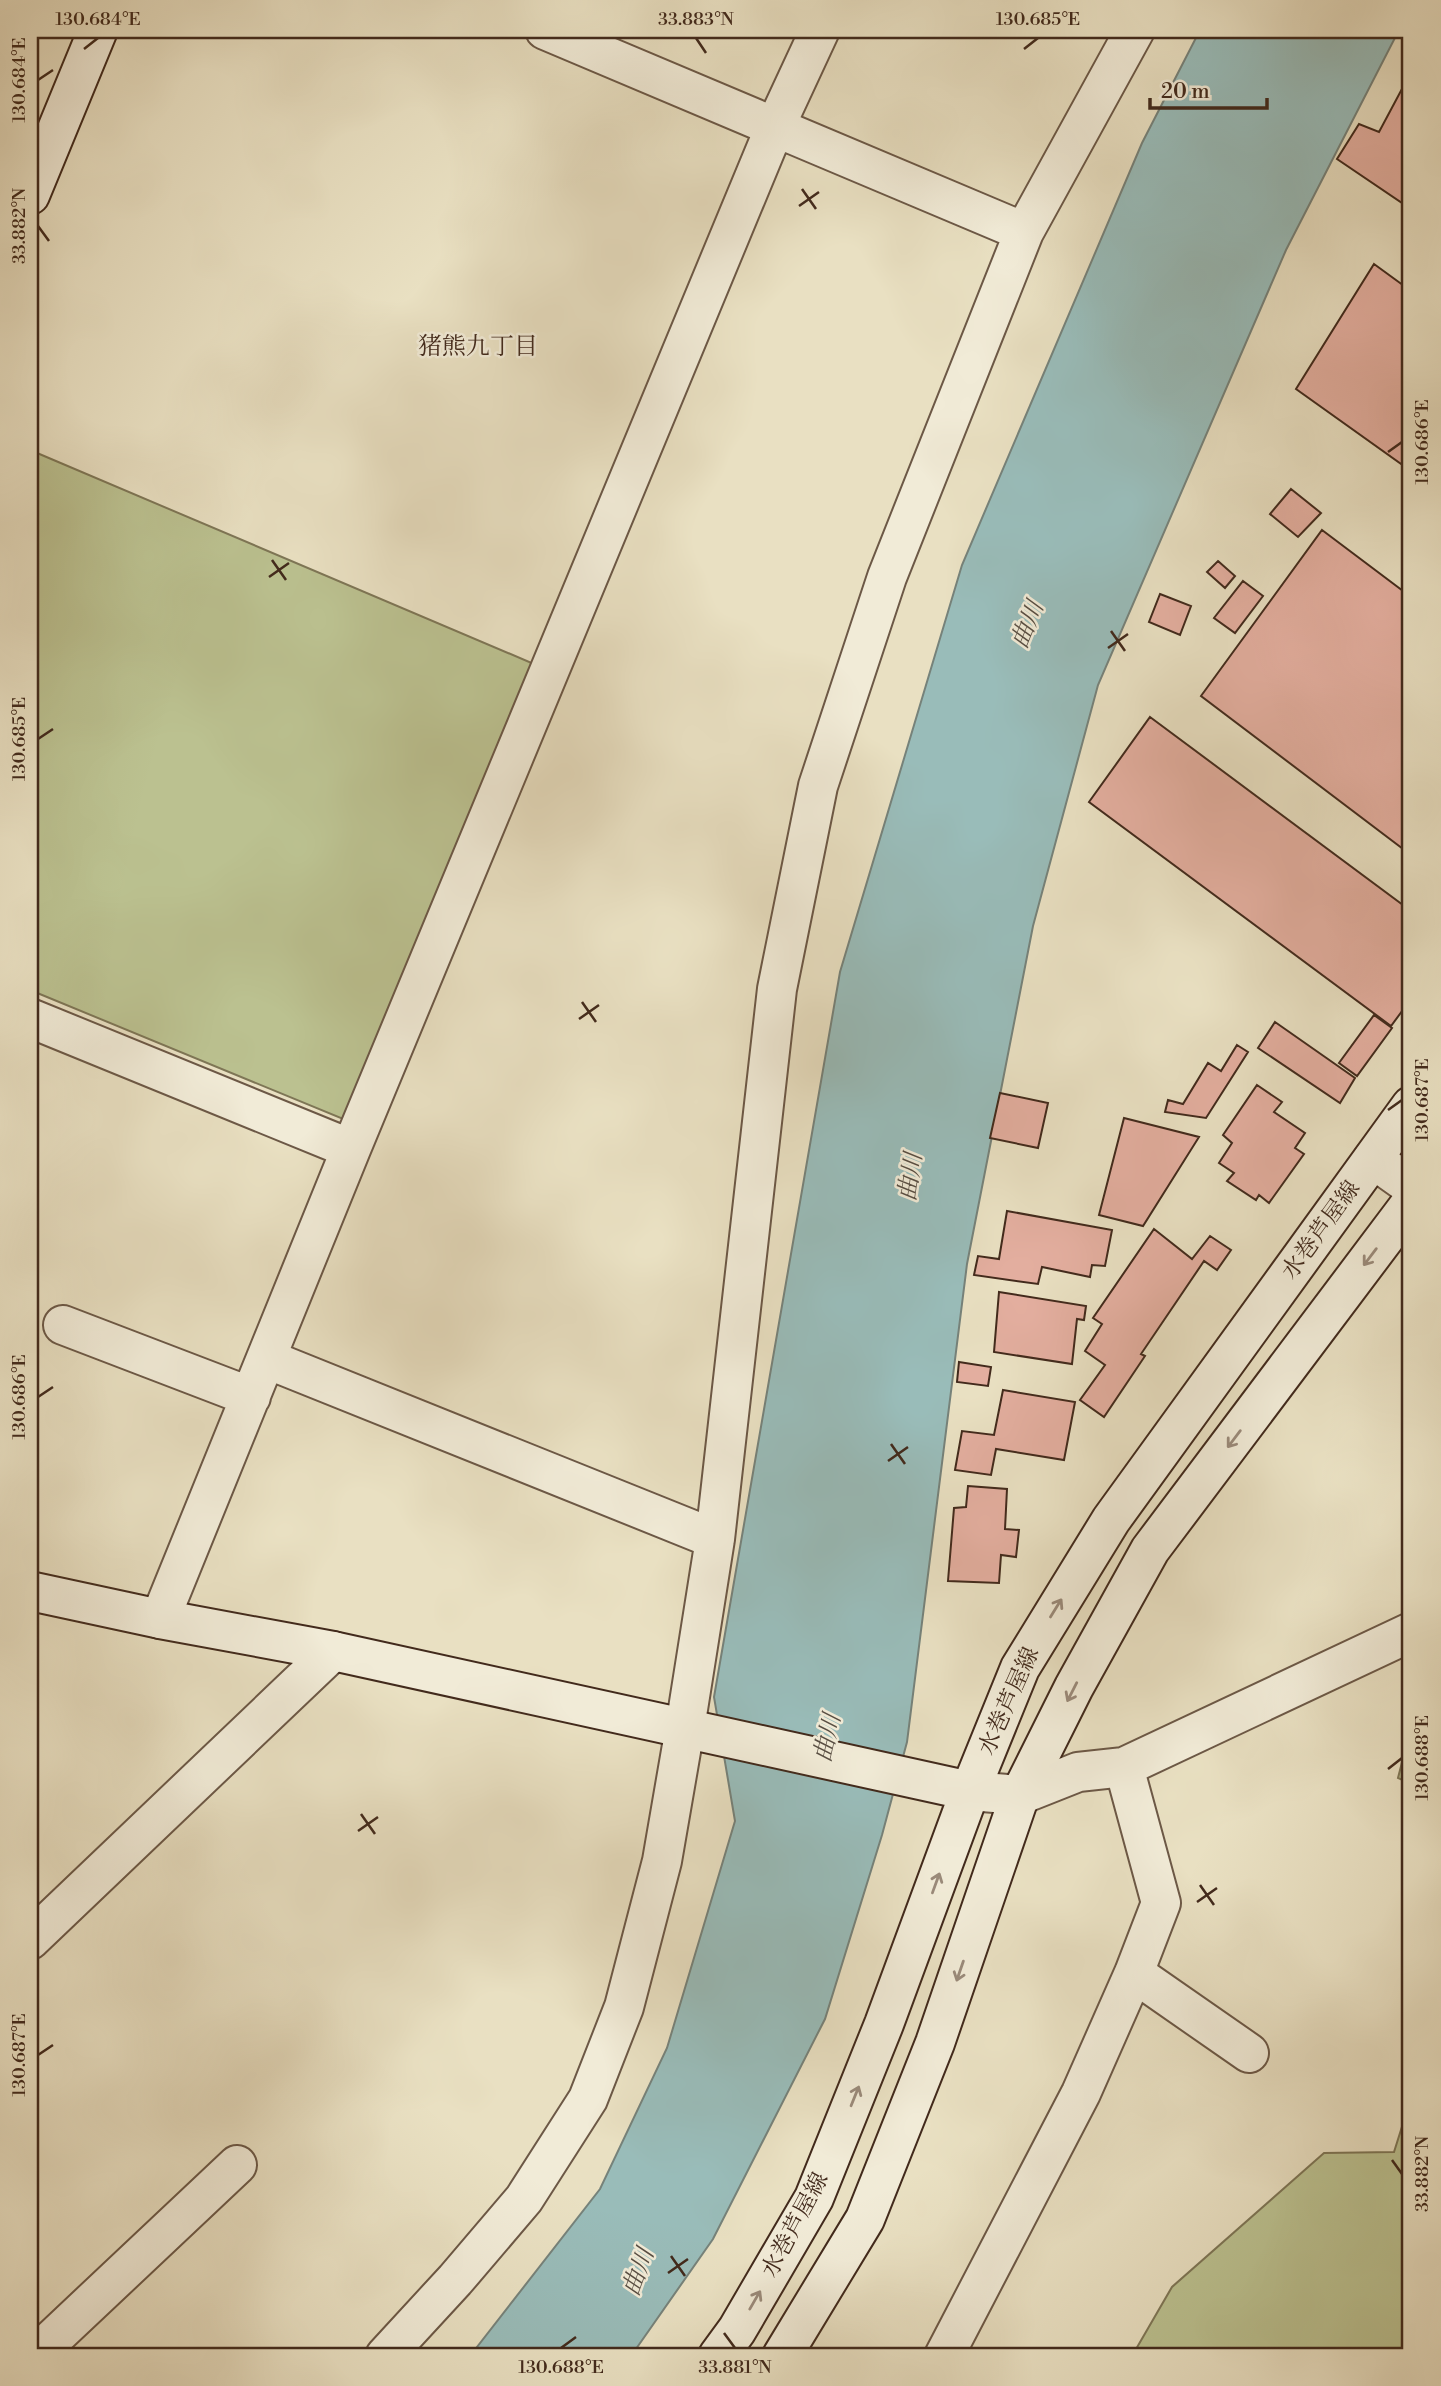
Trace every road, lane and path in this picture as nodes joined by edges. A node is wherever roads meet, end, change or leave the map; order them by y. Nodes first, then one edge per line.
1 (98, 30) edge
2 (545, 30) edge
3 (820, 30) edge
4 (1135, 30) edge
5 (775, 127) junction
6 (30, 195) edge
7 (1024, 232) junction
8 (30, 1018) edge
9 (1411, 1106) edge
10 (351, 1149) junction
11 (1373, 1159) junction
12 (1411, 1186) edge
13 (1411, 1203) edge
14 (63, 1325) dead end
15 (267, 1360) junction
16 (251, 1397) junction
17 (715, 1539) junction
18 (30, 1591) edge
19 (160, 1619) junction
20 (1411, 1632) edge
21 (332, 1651) junction
22 (694, 1730) junction
23 (1124, 1767) junction
24 (970, 1791) junction
25 (1020, 1795) junction
26 (30, 1940) edge
27 (1134, 1973) junction
28 (1249, 2053) dead end
29 (237, 2165) dead end
30 (44, 2343) edge
31 (385, 2356) edge
32 (718, 2356) edge
33 (782, 2356) edge
34 (944, 2356) edge

1 - 6 street
2 - 5 street
3 - 5 street
4 - 7 street
5 - 7 street
5 - 10 street
7 - 17 street
8 - 10 street
9 - 11 street, 水巻芦屋線
10 - 15 street
11 - 12 street
24 -> 11 street, 水巻芦屋線
13 -> 25 street
14 - 16 street
15 - 16 street
15 - 17 street
16 - 19 street
17 - 22 street
18 - 19 street
19 - 21 street
20 - 23 street
21 - 22 street
21 - 26 street
22 - 24 street
22 - 31 street
23 - 25 street
23 - 27 street
24 - 25 street
32 -> 24 street, 水巻芦屋線
25 -> 33 street
27 - 28 street
27 - 34 street
29 - 30 street

